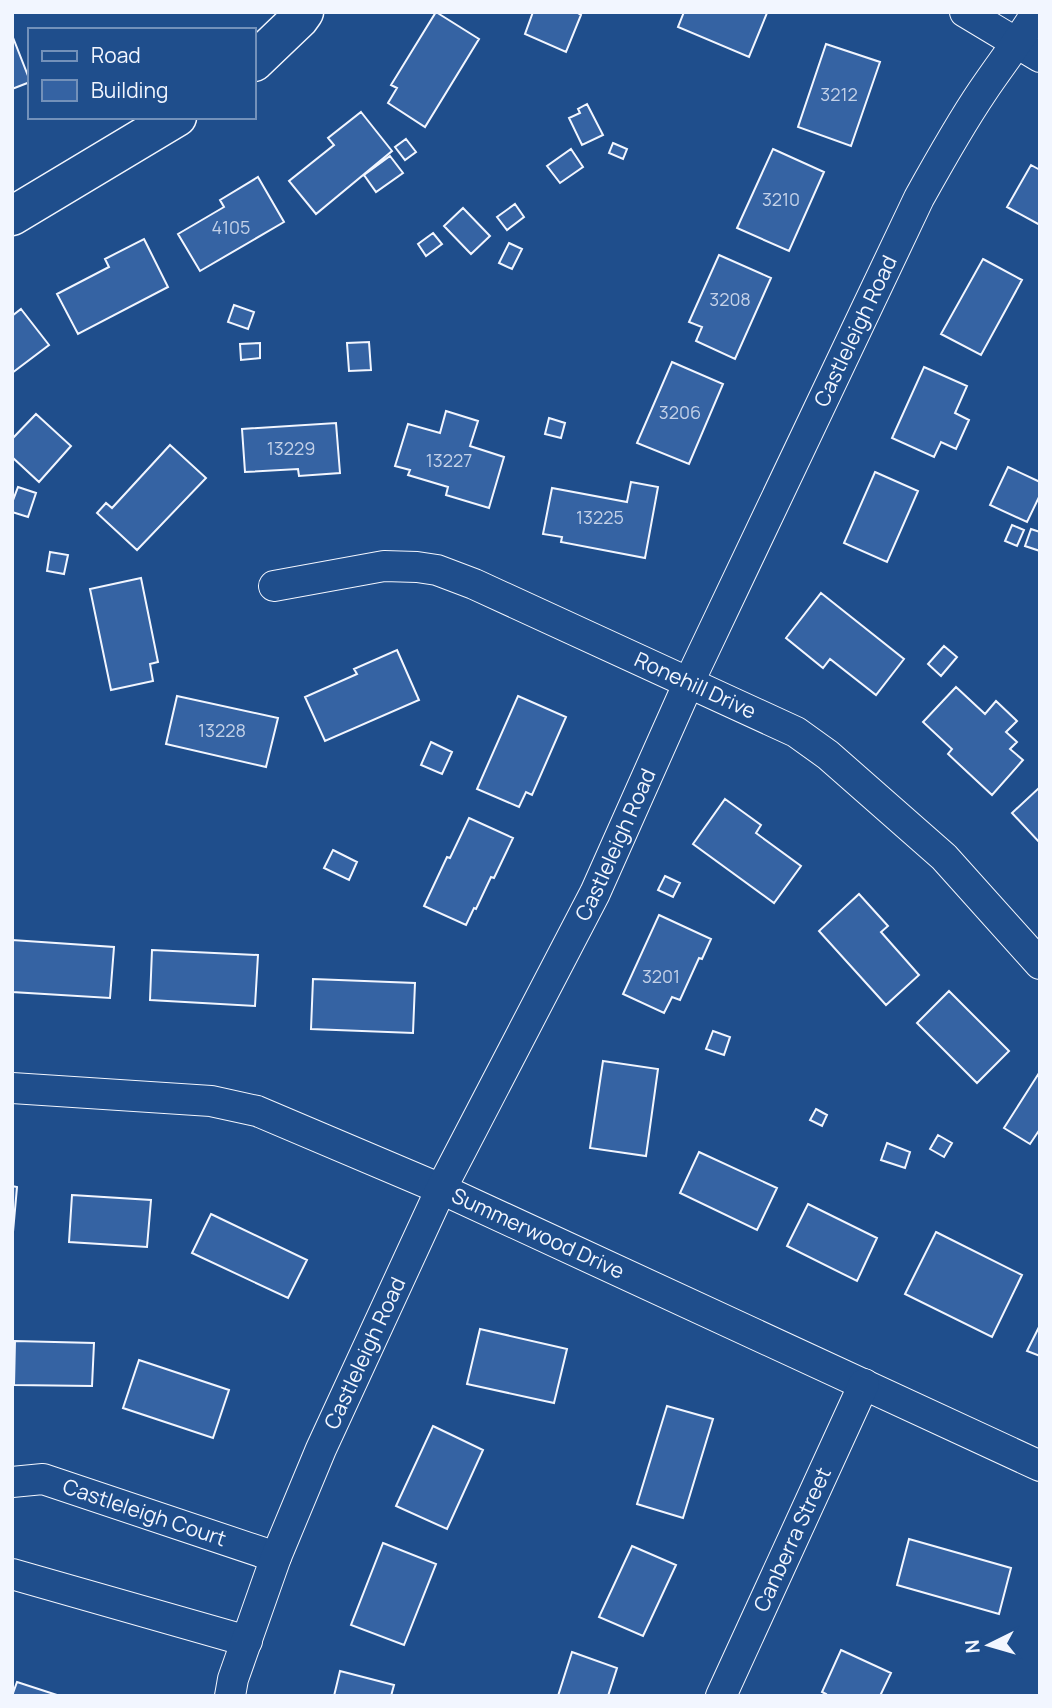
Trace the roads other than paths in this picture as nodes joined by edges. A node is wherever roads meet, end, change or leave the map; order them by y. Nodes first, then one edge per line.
1 (304, 12) edge
2 (965, 12) edge
3 (1037, 12) edge
4 (1029, 50) edge
5 (256, 60) edge
6 (174, 119) edge
7 (12, 216) edge
8 (274, 586) dead end
9 (689, 682) junction
10 (1040, 964) edge
11 (12, 1088) edge
12 (441, 1189) junction
13 (864, 1384) junction
14 (1040, 1466) edge
15 (12, 1482) edge
16 (276, 1558) junction
17 (12, 1574) edge
18 (247, 1641) junction
19 (230, 1696) edge
20 (721, 1696) edge

1 - 5 main road
2 - 4 street
3 - 4 street, Castleleigh Road
4 - 9 street, Castleleigh Road
6 - 7 main road
8 - 9 street, Ronehill Drive
9 - 10 street, Ronehill Drive
9 - 12 street, Castleleigh Road
11 - 12 street, Summerwood Drive
12 - 13 street, Summerwood Drive
12 - 16 street, Castleleigh Road
13 - 14 street, Summerwood Drive
13 - 20 street, Canberra Street
15 - 16 street, Castleleigh Court
16 - 18 street, Castleleigh Road
17 - 18 street
18 - 19 street, Castleleigh Road

